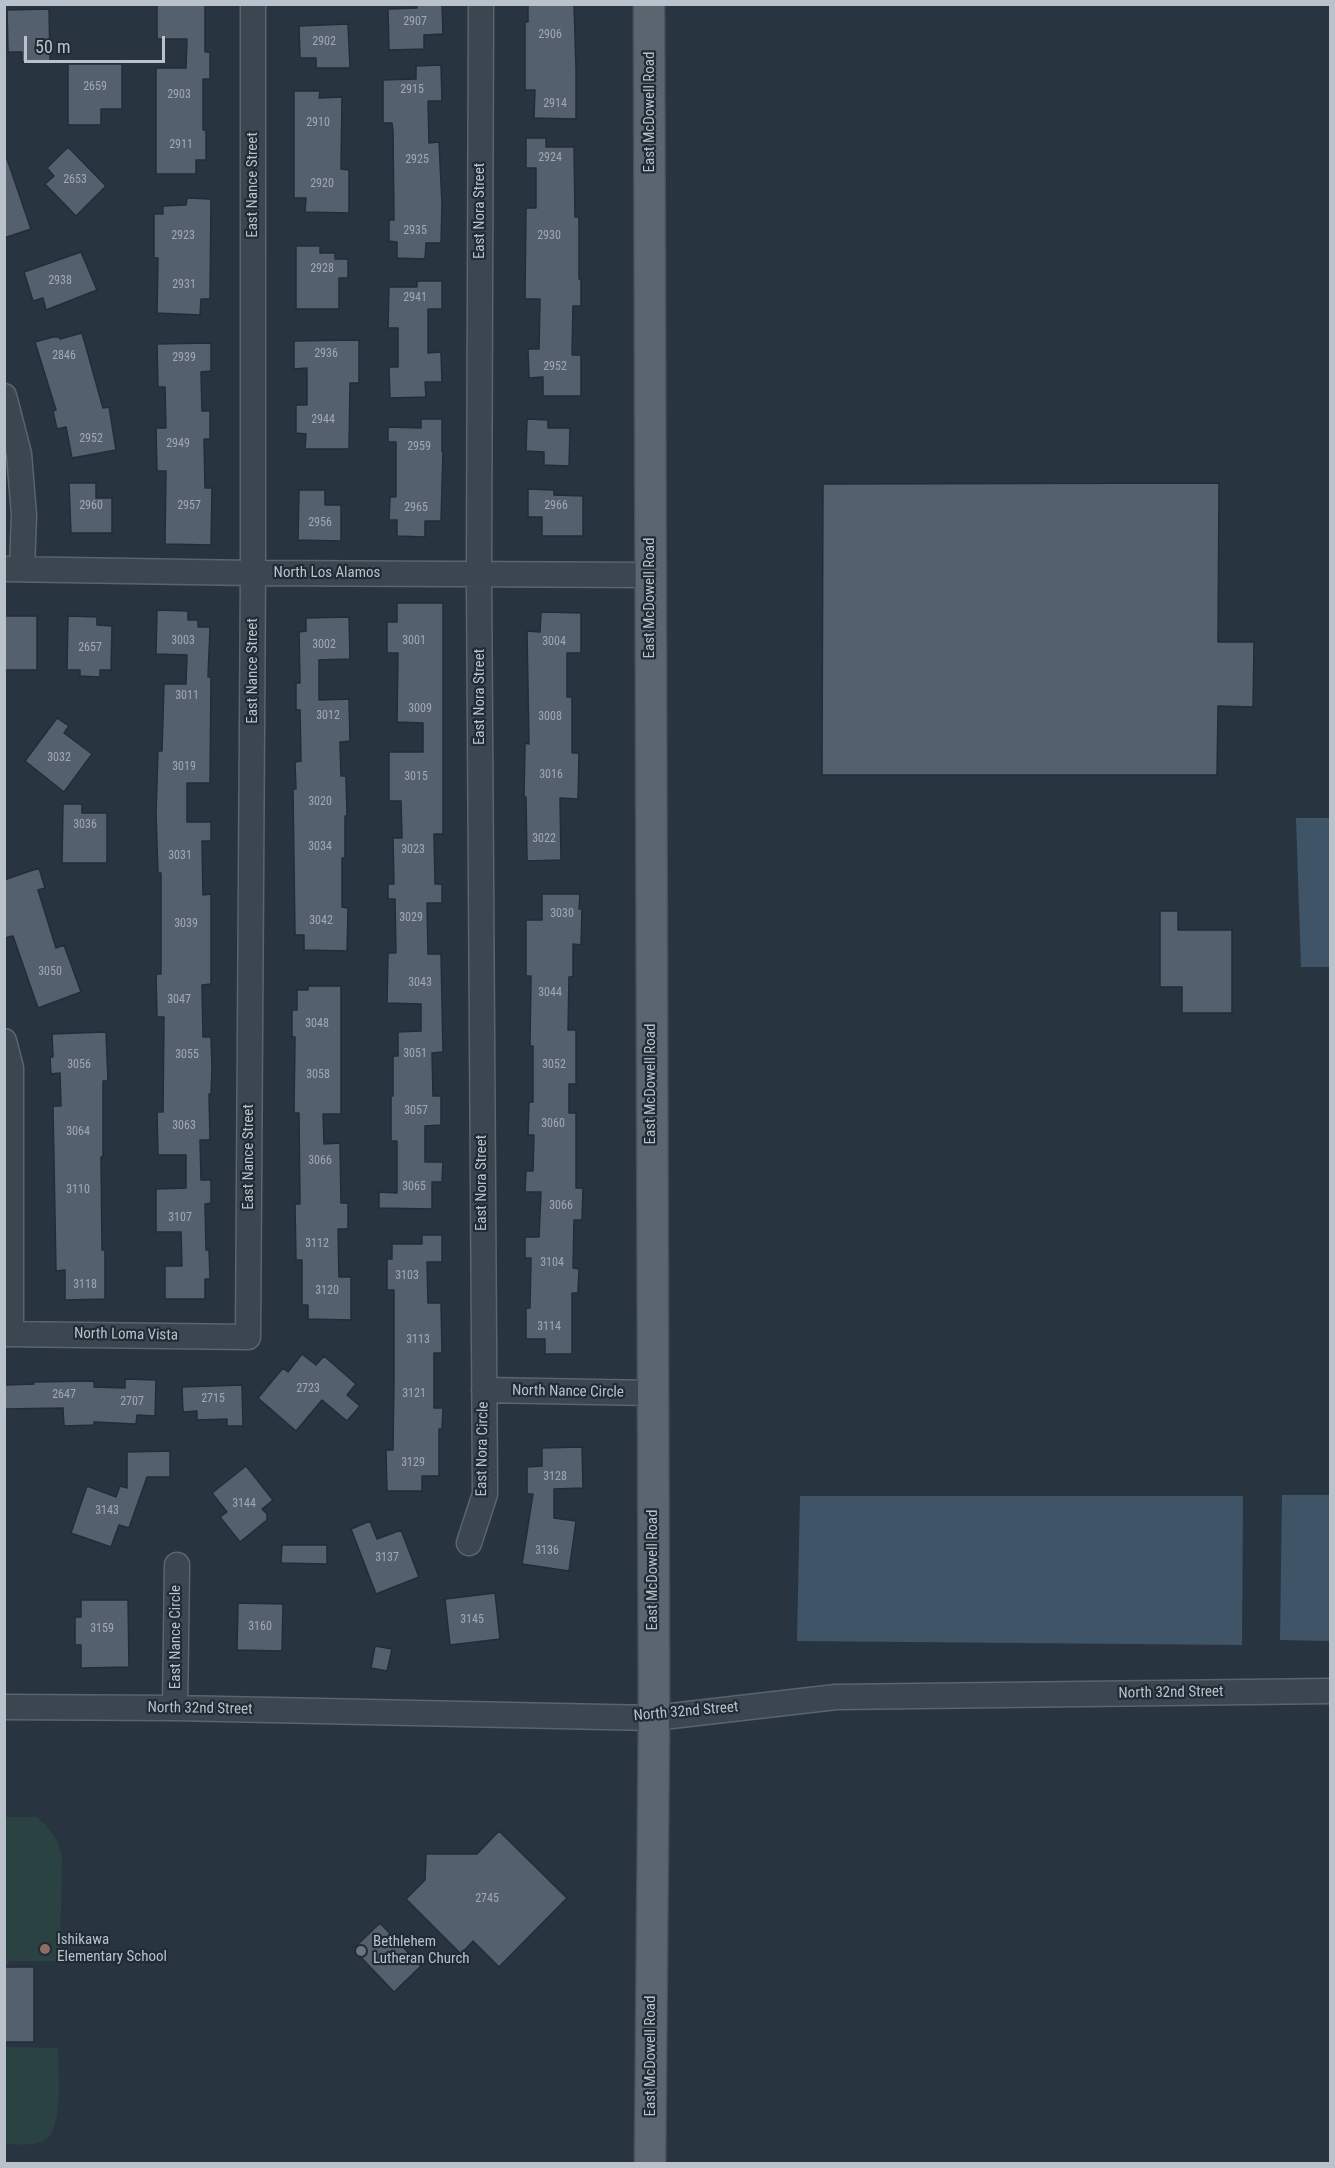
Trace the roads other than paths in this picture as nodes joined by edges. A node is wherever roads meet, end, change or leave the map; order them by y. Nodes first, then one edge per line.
1 (254, 4) edge
2 (481, 4) edge
3 (650, 4) edge
4 (4, 396) edge
5 (13, 569) edge
6 (253, 573) junction
7 (479, 574) junction
8 (650, 575) junction
9 (4, 1041) edge
10 (8, 1334) edge
11 (248, 1337) joint
12 (484, 1390) junction
13 (652, 1393) junction
14 (469, 1543) dead end
15 (177, 1565) dead end
16 (1330, 1691) edge
17 (4, 1707) edge
18 (175, 1708) junction
19 (654, 1718) junction
20 (650, 2163) edge

1 - 6 street, East Nance Street
2 - 7 street, East Nora Street
3 - 8 main road, East McDowell Road
4 - 5 street
5 - 6 street, North Los Alamos
6 - 7 street, North Los Alamos
6 - 11 street, East Nance Street
7 - 8 street, North Los Alamos
7 - 12 street, East Nora Street
8 - 13 main road, East McDowell Road
9 - 10 street
10 - 11 street, North Loma Vista
12 - 13 street, North Nance Circle
12 - 14 street, East Nora Circle
13 - 19 main road, East McDowell Road
15 - 18 street, East Nance Circle
16 - 19 street, North 32nd Street
17 - 18 street, North 32nd Street
18 - 19 street, North 32nd Street
19 - 20 main road, East McDowell Road

